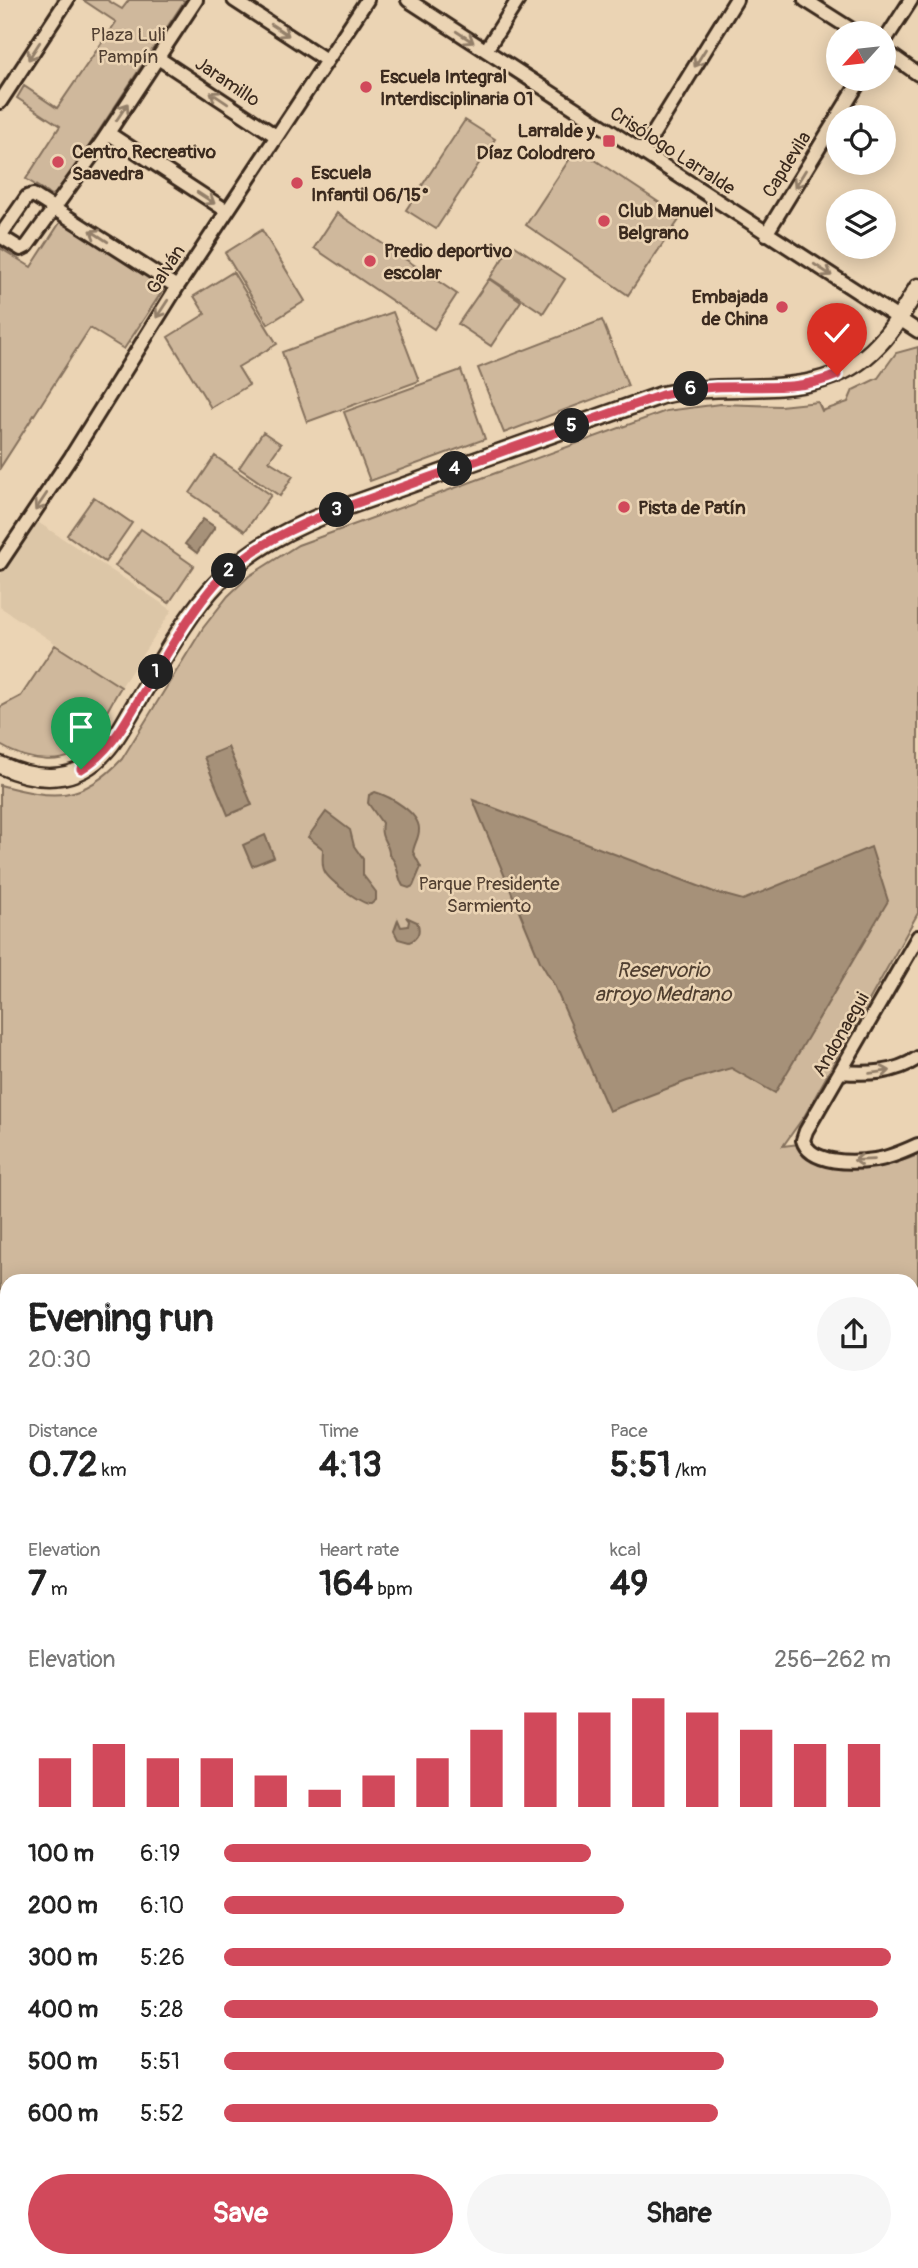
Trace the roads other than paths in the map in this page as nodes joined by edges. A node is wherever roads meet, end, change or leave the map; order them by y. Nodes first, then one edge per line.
1 (67, 0) edge
2 (196, 0) edge
3 (234, 0) edge
4 (367, 0) edge
5 (408, 0) edge
6 (518, 0) edge
7 (736, 0) edge
8 (805, 0) edge
9 (911, 0) edge
10 (838, 21) edge
11 (896, 23) edge
12 (486, 50) junction
13 (158, 58) junction
14 (896, 58) edge
15 (326, 60) junction
16 (918, 74) edge
17 (854, 91) edge
18 (2, 96) edge
19 (108, 133) junction
20 (276, 136) junction
21 (642, 152) junction
22 (56, 208) junction
23 (227, 211) junction
24 (766, 234) junction
25 (0, 236) edge
26 (177, 287) junction
27 (918, 287) edge
28 (899, 319) junction
29 (918, 331) edge
30 (0, 563) edge
31 (0, 765) edge
32 (918, 937) edge
33 (918, 1058) edge
34 (839, 1072) junction
35 (918, 1145) edge

1 -> 18 street
2 - 13 street
3 -> 15 street
4 - 15 street, Galván
5 -> 12 street, Crisólogo Larralde
6 - 12 street
7 -> 21 street
8 - 10 street
9 - 11 street
12 - 21 street, Crisólogo Larralde
19 -> 13 street
20 -> 13 street, Jaramillo
14 - 16 street
15 - 20 street, Galván
17 -> 24 street, Capdevila
19 - 22 street
19 -> 23 street
20 - 23 street, Galván
21 - 24 street, Crisólogo Larralde
22 - 25 street
22 - 25 street
26 -> 22 street
23 - 26 street, Galván
24 -> 28 street, Crisólogo Larralde
26 -> 30 street, Galván
27 - 28 main road
28 - 29 street, Crisólogo Larralde
28 - 31 main road
32 - 34 street, Andonaegui
34 -> 33 street
35 -> 34 street, Andonaegui

